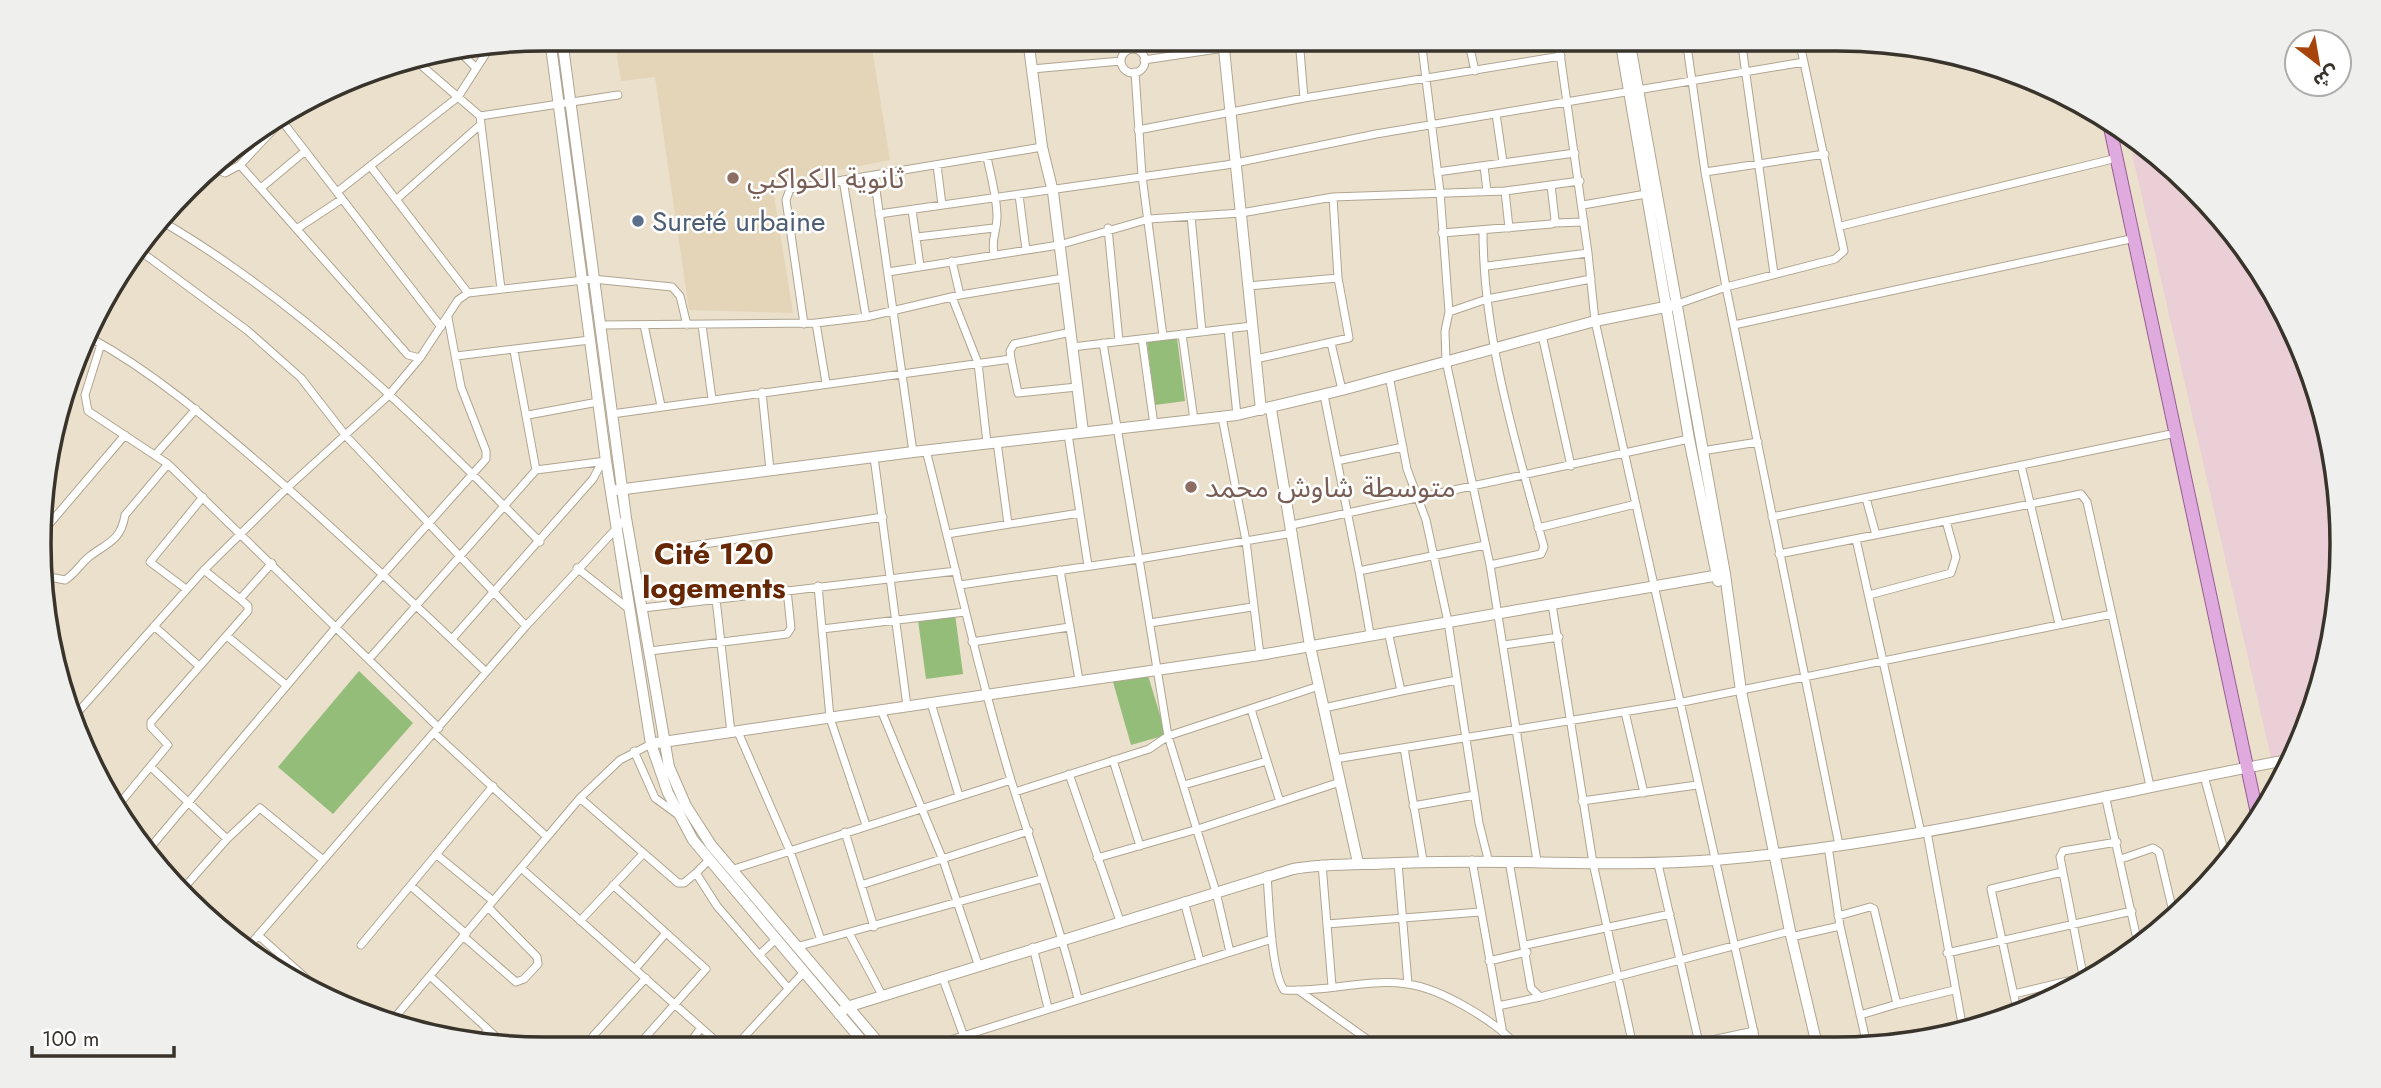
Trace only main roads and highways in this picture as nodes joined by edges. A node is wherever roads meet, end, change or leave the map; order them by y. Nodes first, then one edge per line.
1 (2112, 135) edge
2 (2119, 140) edge
3 (2250, 767) junction
4 (2260, 798) edge
5 (2256, 804) edge

1 - 3 main road
2 - 3 main road
3 - 4 main road
3 - 5 main road

